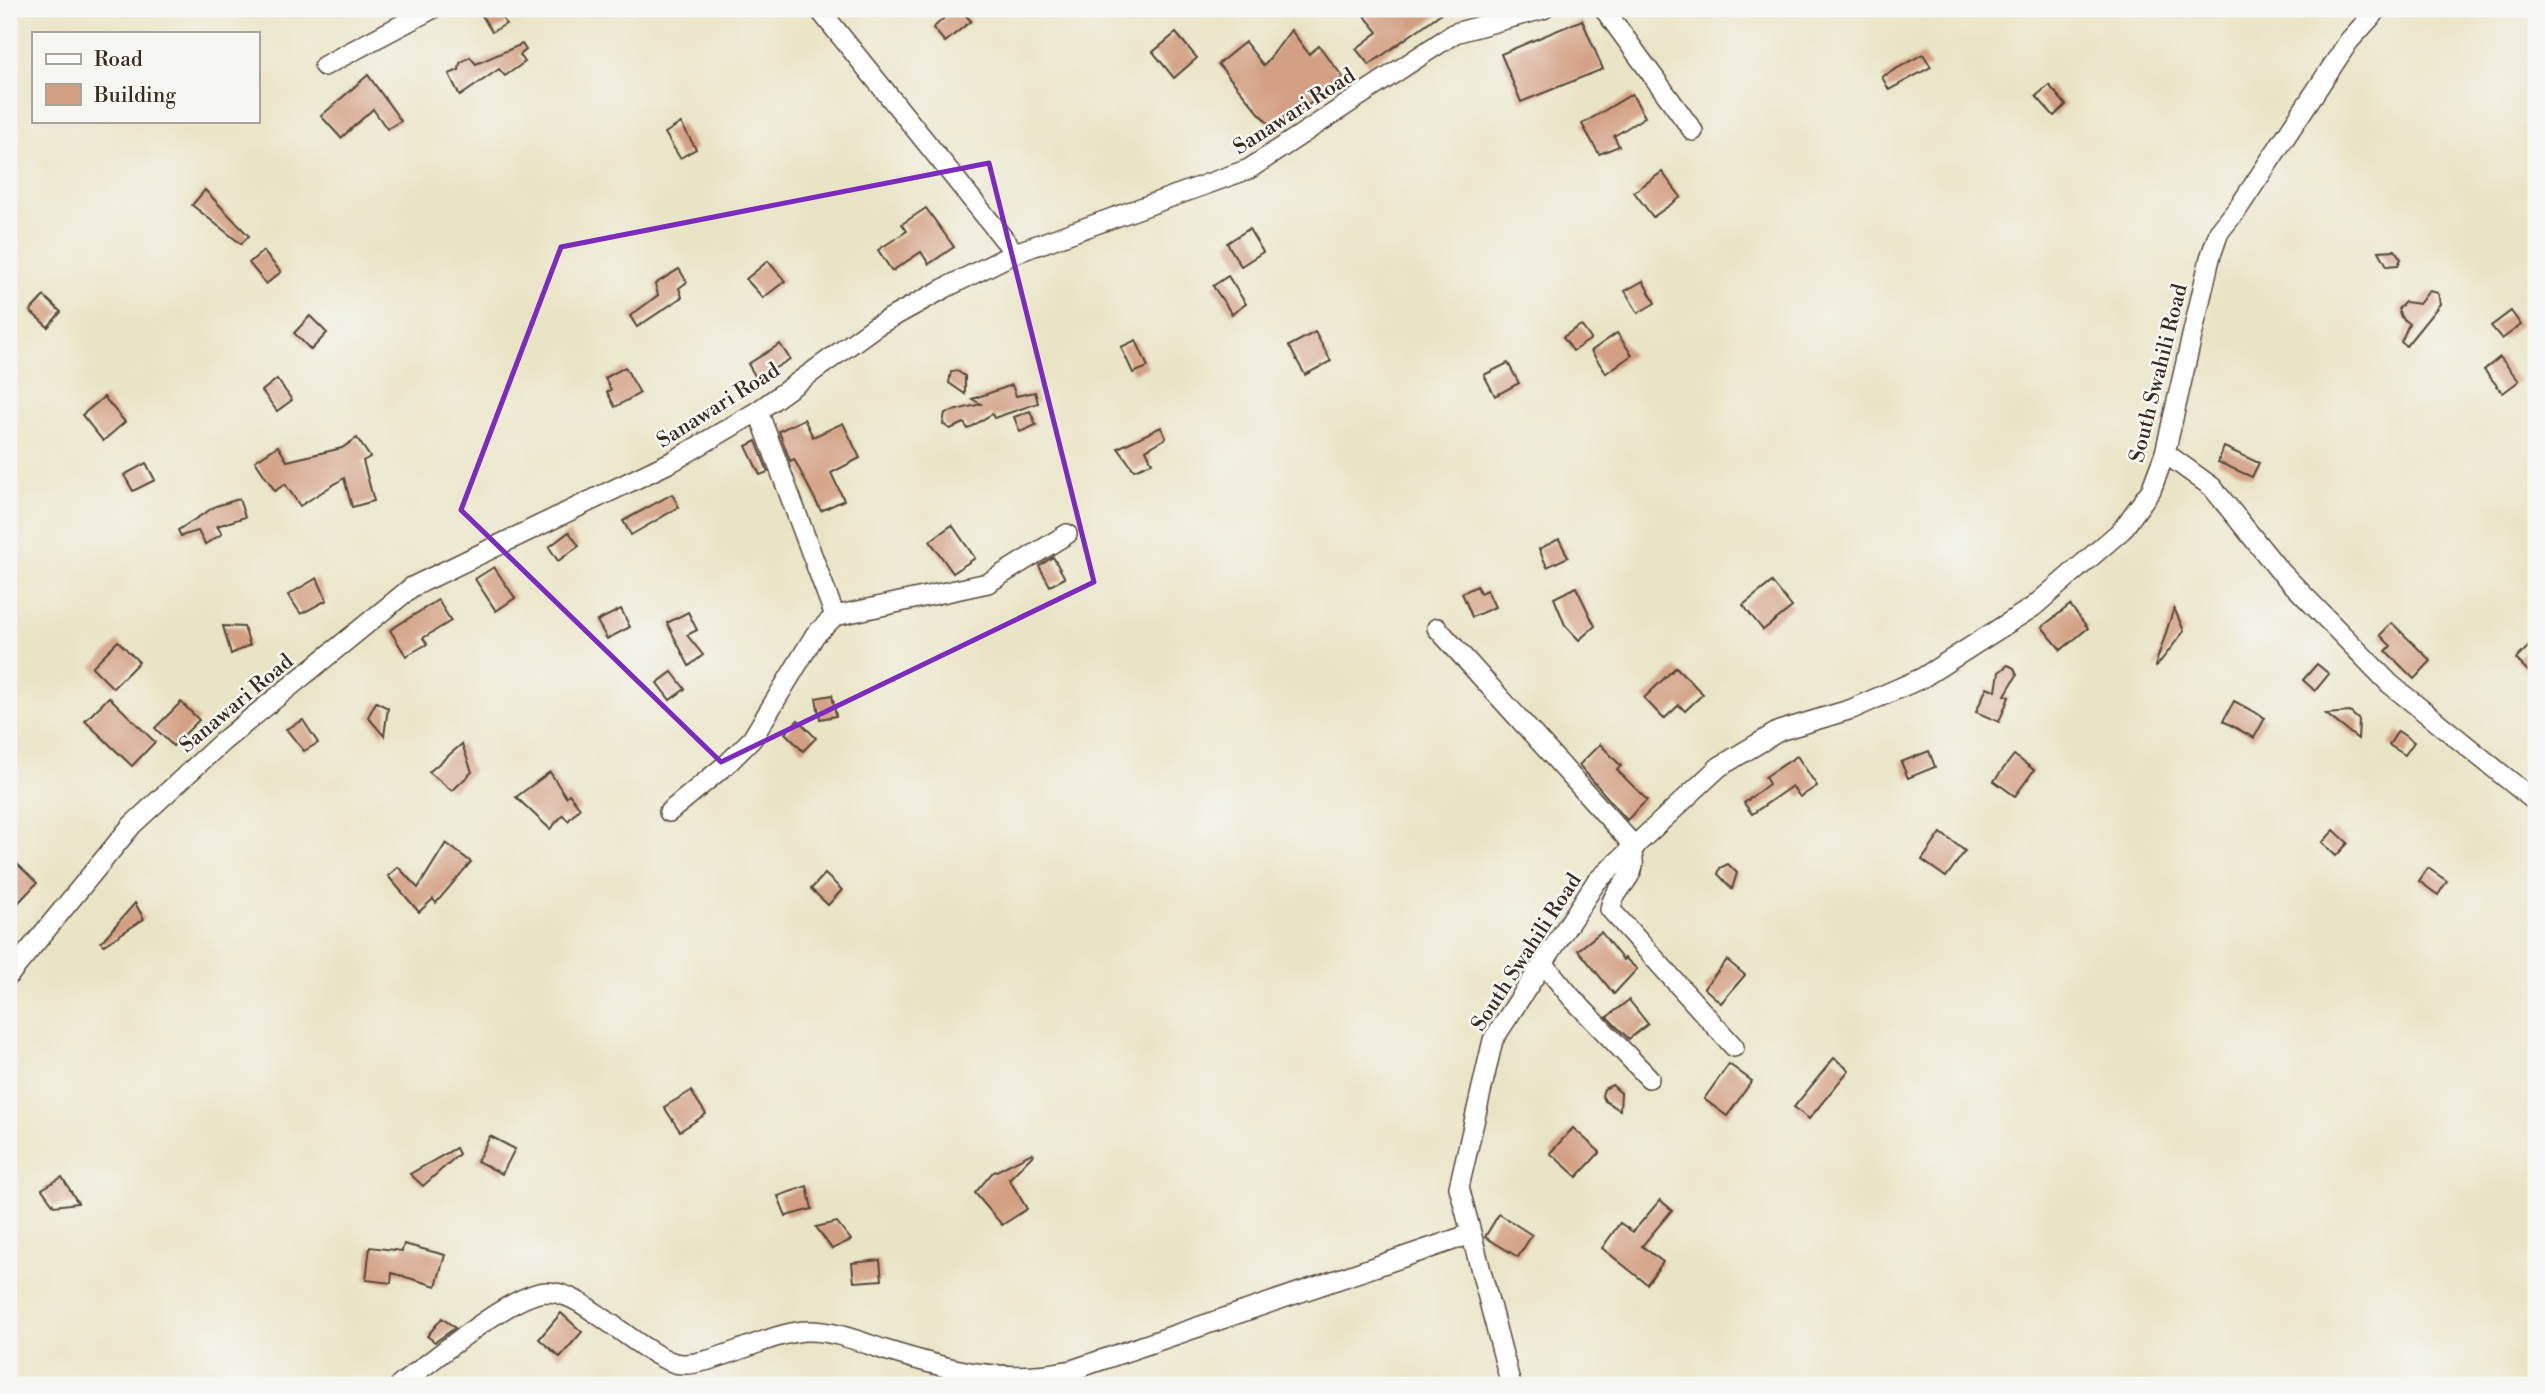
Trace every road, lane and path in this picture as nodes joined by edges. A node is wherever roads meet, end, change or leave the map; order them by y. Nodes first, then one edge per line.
1 (432, 9) edge
2 (818, 9) edge
3 (1543, 9) edge
4 (1604, 9) edge
5 (2378, 9) edge
6 (324, 66) dead end
7 (1693, 131) dead end
8 (1015, 253) junction
9 (758, 411) junction
10 (2165, 453) junction
11 (1067, 534) dead end
12 (835, 616) junction
13 (1437, 628) dead end
14 (2534, 796) edge
15 (669, 812) dead end
16 (1632, 849) junction
17 (1544, 963) junction
18 (9, 975) edge
19 (1734, 1047) dead end
20 (1649, 1078) dead end
21 (1471, 1234) junction
22 (400, 1385) edge
23 (1511, 1385) edge

1 - 6 street
2 - 8 street
3 - 8 street, Sanawari Road
4 - 7 street
5 - 10 street, South Swahili Road
8 - 9 street, Sanawari Road
9 - 12 street
9 - 18 street, Sanawari Road
10 - 14 street
10 - 16 street, South Swahili Road
11 - 12 street
12 - 15 street
13 - 16 street
16 - 17 street, South Swahili Road
16 - 19 street
17 - 20 street
17 - 21 street, South Swahili Road
21 - 22 street
21 - 23 street, South Swahili Road

